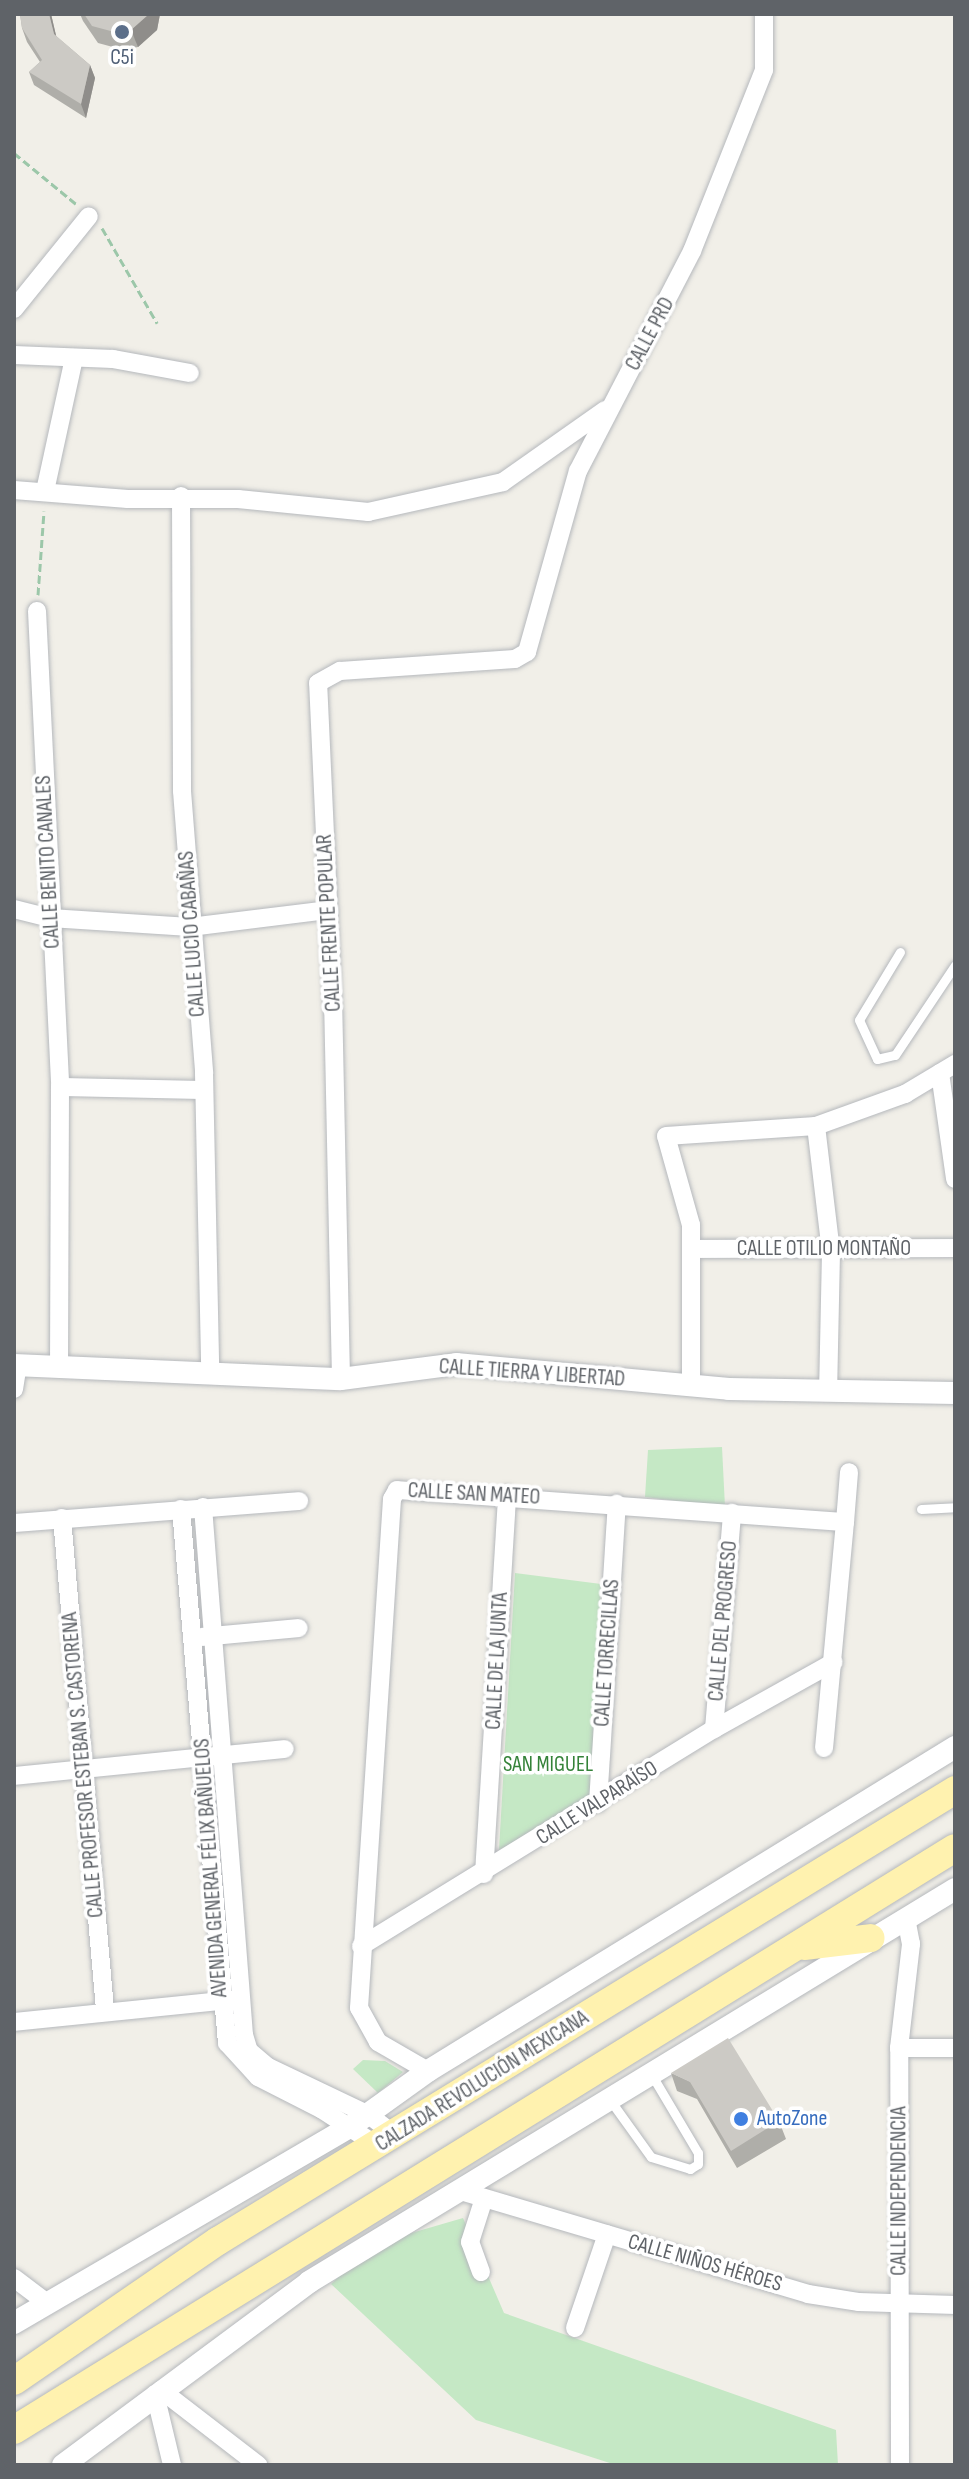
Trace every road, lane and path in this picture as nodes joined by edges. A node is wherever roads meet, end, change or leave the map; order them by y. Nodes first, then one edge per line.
1 (764, 14) edge
2 (14, 153) edge
3 (89, 216) junction
4 (14, 309) edge
5 (157, 323) dead end
6 (14, 355) edge
7 (74, 358) junction
8 (190, 373) dead end
9 (611, 406) junction
10 (14, 490) edge
11 (45, 491) junction
12 (181, 496) junction
13 (37, 611) joint
14 (527, 652) joint
15 (14, 909) edge
16 (329, 910) junction
17 (50, 918) junction
18 (190, 927) junction
19 (900, 952) dead end
20 (955, 965) edge
21 (948, 1069) edge
22 (60, 1087) junction
23 (204, 1090) junction
24 (951, 1110) edge
25 (816, 1126) junction
26 (955, 1179) edge
27 (955, 1248) edge
28 (693, 1249) junction
29 (831, 1252) junction
30 (16, 1365) edge
31 (59, 1368) junction
32 (210, 1370) junction
33 (341, 1379) junction
34 (691, 1385) junction
35 (14, 1389) edge
36 (828, 1391) junction
37 (955, 1393) edge
38 (849, 1472) dead end
39 (507, 1495) junction
40 (299, 1501) dead end
41 (617, 1504) junction
42 (203, 1507) junction
43 (955, 1507) edge
44 (181, 1509) junction
45 (921, 1509) dead end
46 (732, 1513) junction
47 (62, 1518) junction
48 (845, 1522) junction
49 (14, 1523) edge
50 (299, 1628) dead end
51 (211, 1636) junction
52 (192, 1638) junction
53 (834, 1662) junction
54 (714, 1729) junction
55 (955, 1747) edge
56 (824, 1748) dead end
57 (285, 1749) dead end
58 (203, 1756) junction
59 (223, 1756) junction
60 (84, 1769) junction
61 (14, 1776) edge
62 (955, 1790) edge
63 (598, 1803) junction
64 (955, 1848) edge
65 (484, 1874) junction
66 (955, 1889) edge
67 (906, 1918) junction
68 (871, 1938) junction
69 (361, 1946) junction
70 (797, 1947) junction
71 (241, 1999) junction
72 (220, 2001) junction
73 (105, 2012) junction
74 (14, 2022) edge
75 (899, 2048) junction
76 (955, 2048) edge
77 (244, 2056) junction
78 (428, 2071) junction
79 (651, 2074) junction
80 (610, 2100) junction
81 (360, 2121) junction
82 (387, 2141) junction
83 (461, 2191) junction
84 (484, 2198) junction
85 (607, 2234) junction
86 (304, 2270) junction
87 (481, 2272) dead end
88 (14, 2278) edge
89 (47, 2303) junction
90 (899, 2304) junction
91 (955, 2305) edge
92 (14, 2323) edge
93 (90, 2328) junction
94 (575, 2328) dead end
95 (14, 2367) edge
96 (14, 2381) edge
97 (158, 2392) junction
98 (64, 2400) junction
99 (14, 2430) edge
100 (14, 2446) edge
101 (63, 2465) edge
102 (172, 2465) edge
103 (258, 2465) edge
104 (900, 2465) edge

1 - 9 street, CALLE PRD
2 - 3 path
3 - 4 street
3 - 5 path
6 - 7 street
7 - 8 street
7 - 11 street
9 - 12 street
9 - 14 street, CALLE PRD
10 - 11 street
11 - 12 street
11 - 13 path
12 - 18 street, CALLE LUCIO CABAÑAS
13 - 17 street, CALLE BENITO CANALES
14 - 16 street, CALLE FRENTE POPULAR
15 - 17 street
16 - 18 street
16 - 33 street, CALLE FRENTE POPULAR
17 - 18 street
17 - 22 street, CALLE BENITO CANALES
18 - 23 street, CALLE LUCIO CABAÑAS
19 - 20 lane
21 - 24 street
21 - 25 street
22 - 23 street
22 - 31 street, CALLE BENITO CANALES
23 - 32 street, CALLE LUCIO CABAÑAS
24 - 26 street
25 - 28 street
25 - 29 street
27 - 29 street, CALLE OTILIO MONTAÑO
28 - 29 street, CALLE OTILIO MONTAÑO
28 - 34 street
29 - 36 street
30 - 31 street, CALLE TIERRA Y LIBERTAD
30 - 35 street
31 - 32 street, CALLE TIERRA Y LIBERTAD
32 - 33 street, CALLE TIERRA Y LIBERTAD
33 - 34 street, CALLE TIERRA Y LIBERTAD
34 - 36 street, CALLE TIERRA Y LIBERTAD
36 - 37 street, CALLE TIERRA Y LIBERTAD
38 - 48 street
39 - 41 street, CALLE SAN MATEO
39 - 65 street, CALLE DE LA JUNTA
39 - 69 street, CALLE SAN MATEO
40 - 42 street
41 - 46 street, CALLE SAN MATEO
41 - 63 street, CALLE TORRECILLAS
42 - 44 street
42 - 51 street, AVENIDA GENERAL FÉLIX BAÑUELOS
43 - 45 lane
44 - 47 street
44 - 52 street, AVENIDA GENERAL FÉLIX BAÑUELOS
46 - 48 street, CALLE SAN MATEO
46 - 54 street, CALLE DEL PROGRESO
47 - 49 street
47 - 60 street, CALLE PROFESOR ESTEBAN S. CASTORENA
48 - 53 street
50 - 51 street
51 - 52 street
51 - 59 street, AVENIDA GENERAL FÉLIX BAÑUELOS
52 - 58 street, AVENIDA GENERAL FÉLIX BAÑUELOS
53 - 54 street, CALLE VALPARAÍSO
53 - 56 street
54 - 63 street, CALLE VALPARAÍSO
55 - 78 street
57 - 59 street
58 - 59 street
58 - 60 street
58 - 72 street, AVENIDA GENERAL FÉLIX BAÑUELOS
59 - 71 street, AVENIDA GENERAL FÉLIX BAÑUELOS
60 - 61 street
60 - 73 street, CALLE PROFESOR ESTEBAN S. CASTORENA
62 - 82 main road, CALZADA REVOLUCIÓN MEXICANA
63 - 65 street, CALLE VALPARAÍSO
64 - 70 main road
65 - 69 street, CALLE VALPARAÍSO
66 - 67 street
67 - 68 street
67 - 75 street, CALLE INDEPENDENCIA
68 - 70 main road
68 - 79 street
69 - 78 street, CALLE SAN MATEO
70 - 86 main road
71 - 72 street
71 - 77 street, AVENIDA GENERAL FÉLIX BAÑUELOS
72 - 73 street
72 - 77 street, AVENIDA GENERAL FÉLIX BAÑUELOS
73 - 74 street
75 - 76 street
75 - 90 street, CALLE INDEPENDENCIA
77 - 81 street
78 - 81 street
79 - 80 street
79 - 80 lane
80 - 83 street
81 - 82 street
81 - 89 street
82 - 93 main road, CALZADA REVOLUCIÓN MEXICANA
83 - 84 street, CALLE NIÑOS HÉROES
83 - 86 street
84 - 85 street, CALLE NIÑOS HÉROES
84 - 87 street
85 - 90 street, CALLE NIÑOS HÉROES
85 - 94 street
86 - 97 street
86 - 98 main road
88 - 89 street
89 - 92 street
90 - 91 street, CALLE NIÑOS HÉROES
90 - 104 street, CALLE INDEPENDENCIA
93 - 95 main road
93 - 96 main road, CALZADA REVOLUCIÓN MEXICANA
97 - 101 street
97 - 102 street
97 - 103 street
98 - 99 main road
98 - 100 main road

